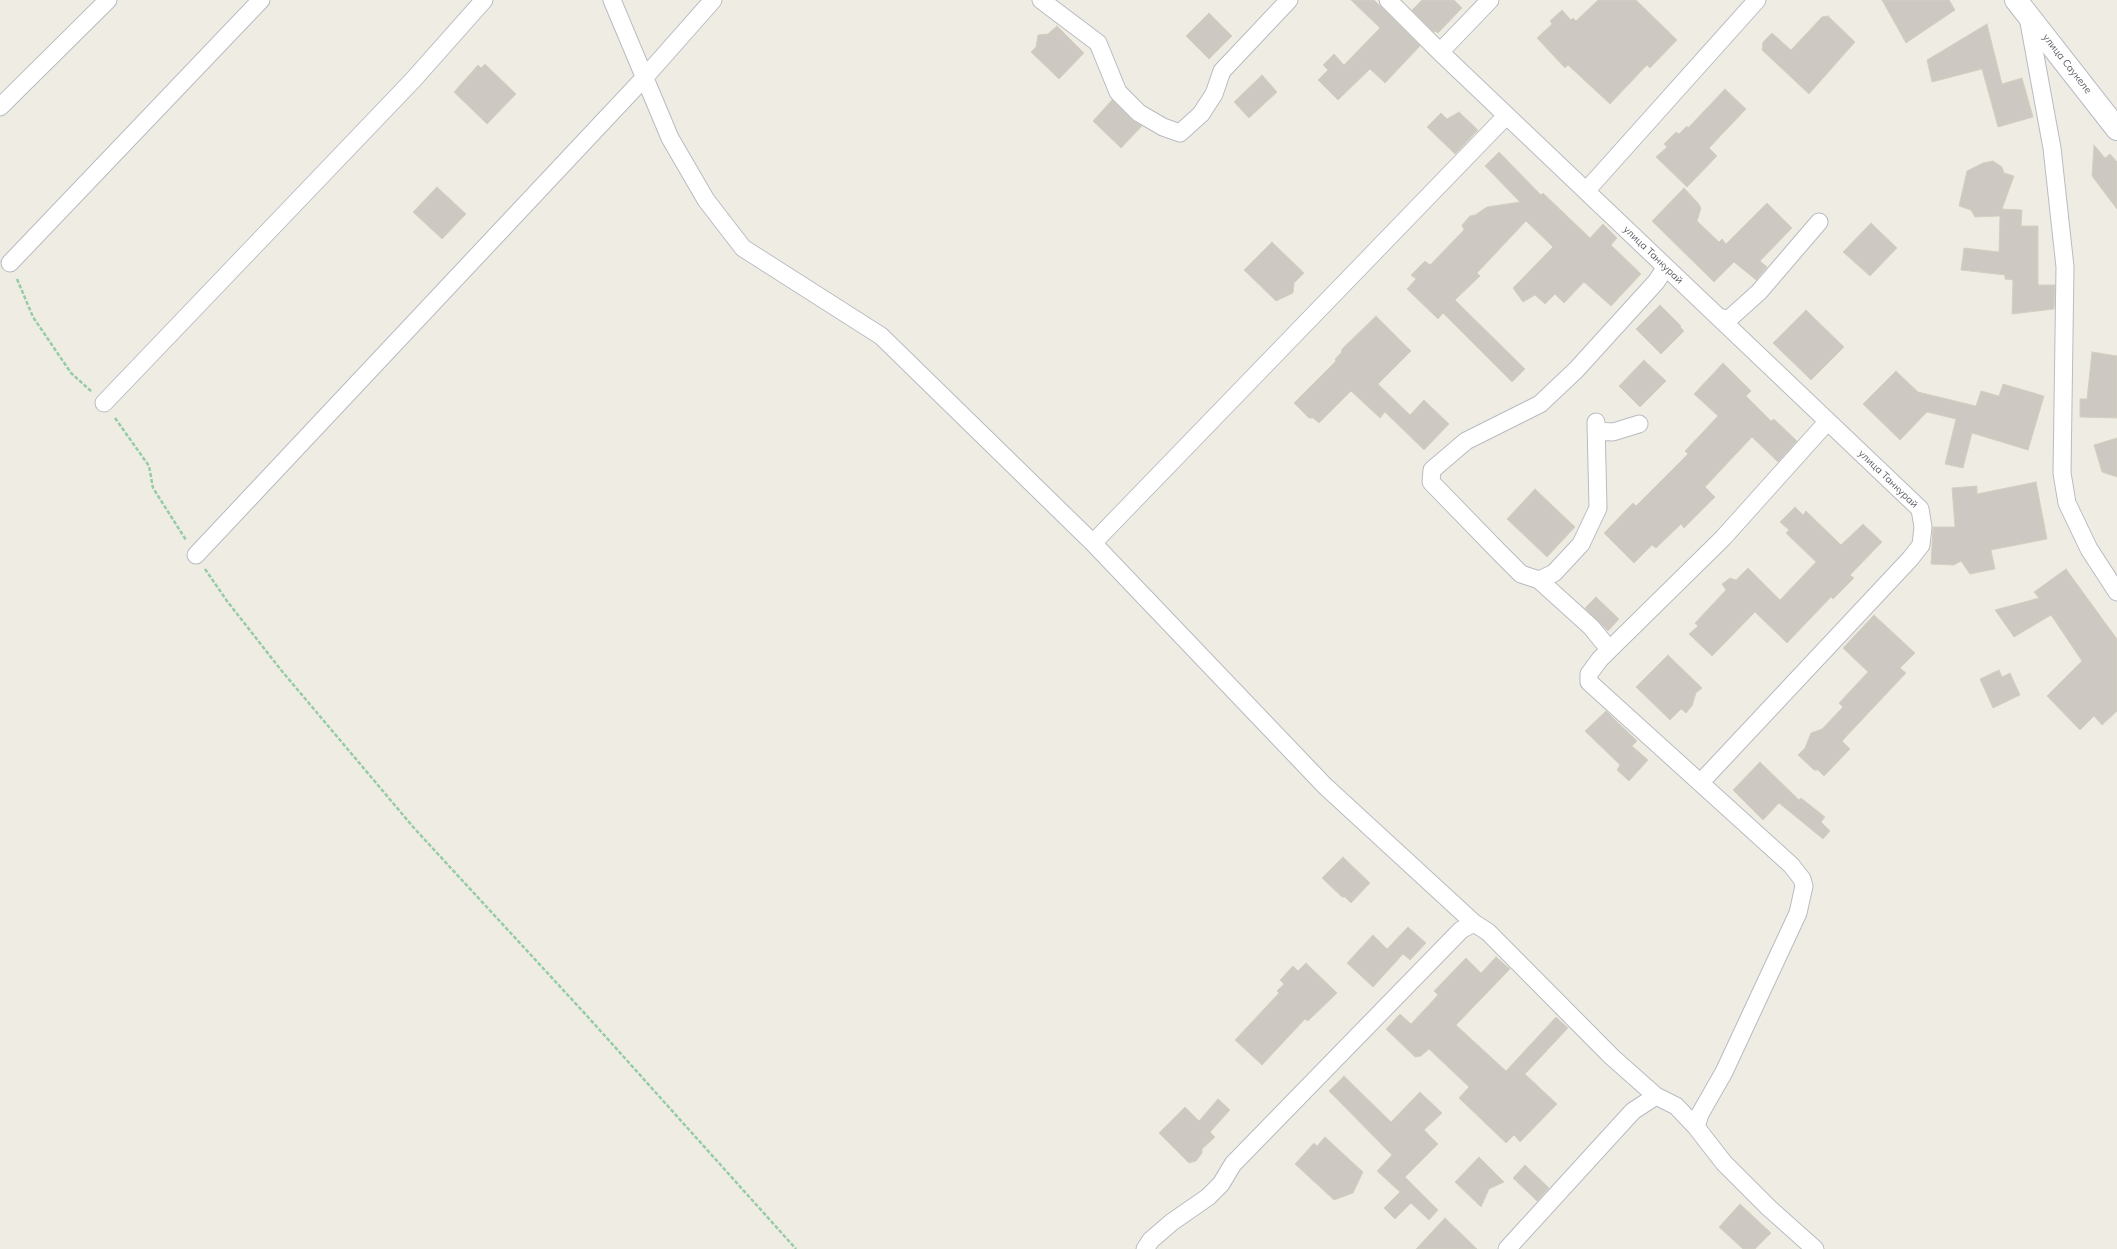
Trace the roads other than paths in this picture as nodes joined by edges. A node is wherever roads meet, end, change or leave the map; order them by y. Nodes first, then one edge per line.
1 (108, 0) edge
2 (261, 0) edge
3 (484, 0) edge
4 (612, 0) edge
5 (713, 0) edge
6 (1041, 0) edge
7 (1289, 0) edge
8 (1388, 0) edge
9 (1490, 0) edge
10 (1757, 0) edge
11 (2022, 7) edge
12 (1440, 52) junction
13 (645, 77) junction
14 (0, 107) edge
15 (1506, 116) junction
16 (2117, 129) edge
17 (1586, 190) junction
18 (1819, 222) dead end
19 (10, 263) road end
20 (1666, 267) junction
21 (1718, 317) junction
22 (104, 403) road end
23 (1828, 421) junction
24 (1639, 424) dead end
25 (1093, 543) junction
26 (196, 555) road end
27 (1539, 580) junction
28 (2117, 592) edge
29 (1610, 649) junction
30 (1700, 782) junction
31 (1474, 923) junction
32 (1656, 1096) junction
33 (1706, 1100) junction
34 (1676, 1106) junction
35 (1696, 1127) junction
36 (1145, 1249) edge
37 (1507, 1249) edge
38 (1815, 1249) edge

1 - 14 street
2 - 19 street
3 - 22 street
4 - 13 street
5 - 13 street
6 - 7 street
8 - 12 street, улица Танкурай
9 - 12 street
10 - 17 street
11 - 16 street, улица Саукеле
11 - 28 street
12 - 15 street, улица Танкурай
13 - 25 street
13 - 26 street
15 - 17 street, улица Танкурай
15 - 25 street
17 - 20 street, улица Танкурай
18 - 21 street
20 - 21 street, улица Танкурай
20 - 27 street
21 - 23 street, улица Танкурай
23 - 29 street
23 - 30 street, улица Танкурай
24 - 27 street
25 - 31 street
27 - 29 street
29 - 30 street
30 - 33 street
31 - 32 street
31 - 36 street
32 - 34 street
32 - 37 street
33 - 34 street
33 - 35 street
34 - 35 street
35 - 38 street

